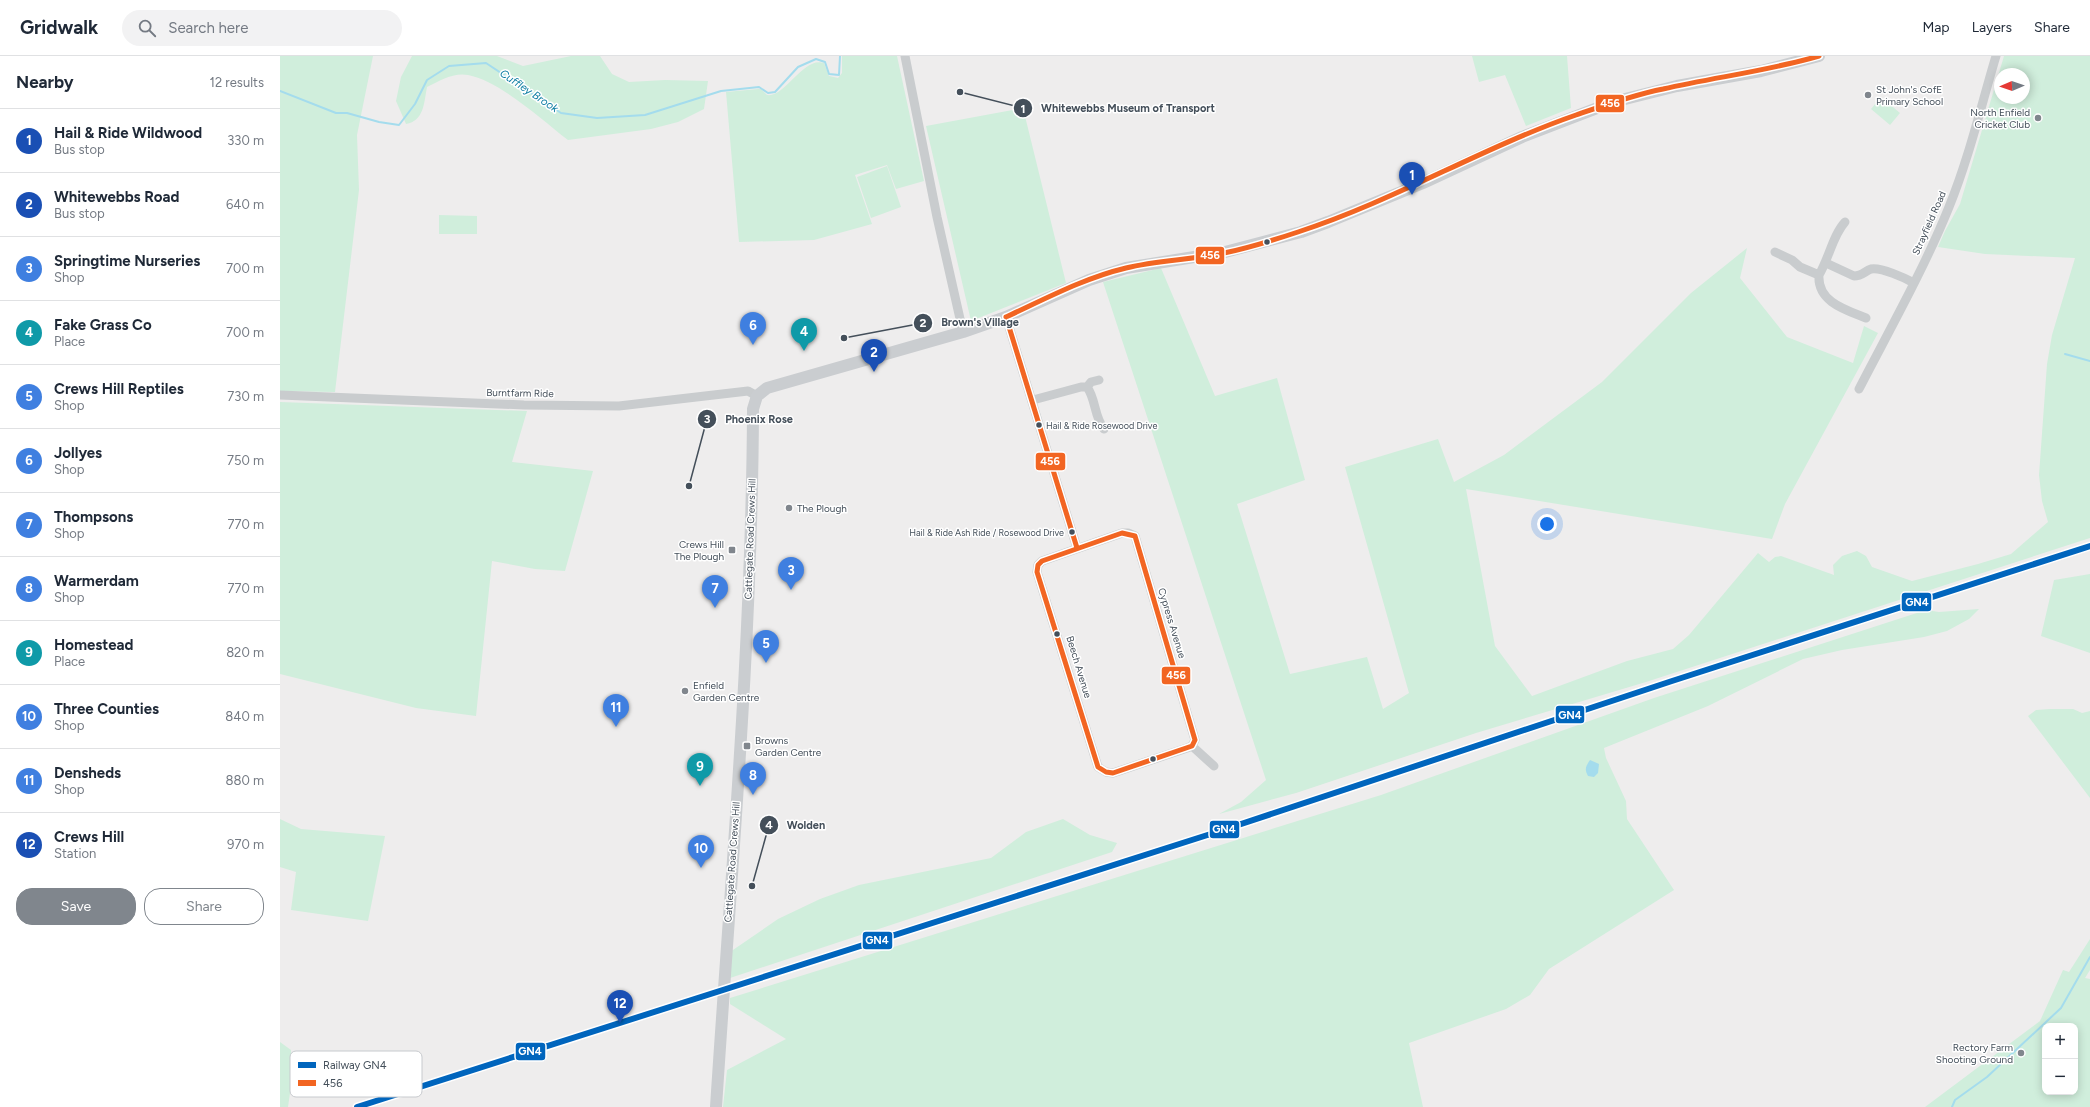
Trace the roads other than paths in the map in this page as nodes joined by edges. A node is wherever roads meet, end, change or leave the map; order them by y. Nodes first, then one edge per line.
1 (905, 56) edge
2 (1819, 56) edge
3 (1996, 56) edge
4 (1845, 222) dead end
5 (1776, 252) dead end
6 (1826, 263) junction
7 (1819, 275) junction
8 (1914, 283) junction
9 (1006, 317) junction
10 (1866, 318) dead end
11 (964, 332) junction
12 (1099, 380) dead end
13 (1087, 387) junction
14 (1859, 389) dead end
15 (280, 395) edge
16 (756, 399) junction
17 (1033, 400) junction
18 (1104, 429) dead end
19 (1077, 548) junction
20 (1192, 746) junction
21 (1214, 766) dead end
22 (716, 1107) edge

1 - 11 street
2 - 9 street
3 - 8 street, Strayfield Road
4 - 6 street
5 - 7 street
6 - 7 street
6 - 8 street
7 - 10 street
8 - 14 street, Strayfield Road
9 - 11 street
9 - 17 street
11 - 16 street
12 - 13 street
13 - 17 street
13 - 18 street
15 - 16 street, Burntfarm Ride
16 - 22 street, Cattlegate Road Crews Hill
17 - 19 street
19 - 20 street, Cypress Avenue
19 - 20 street, Beech Avenue
20 - 21 street

